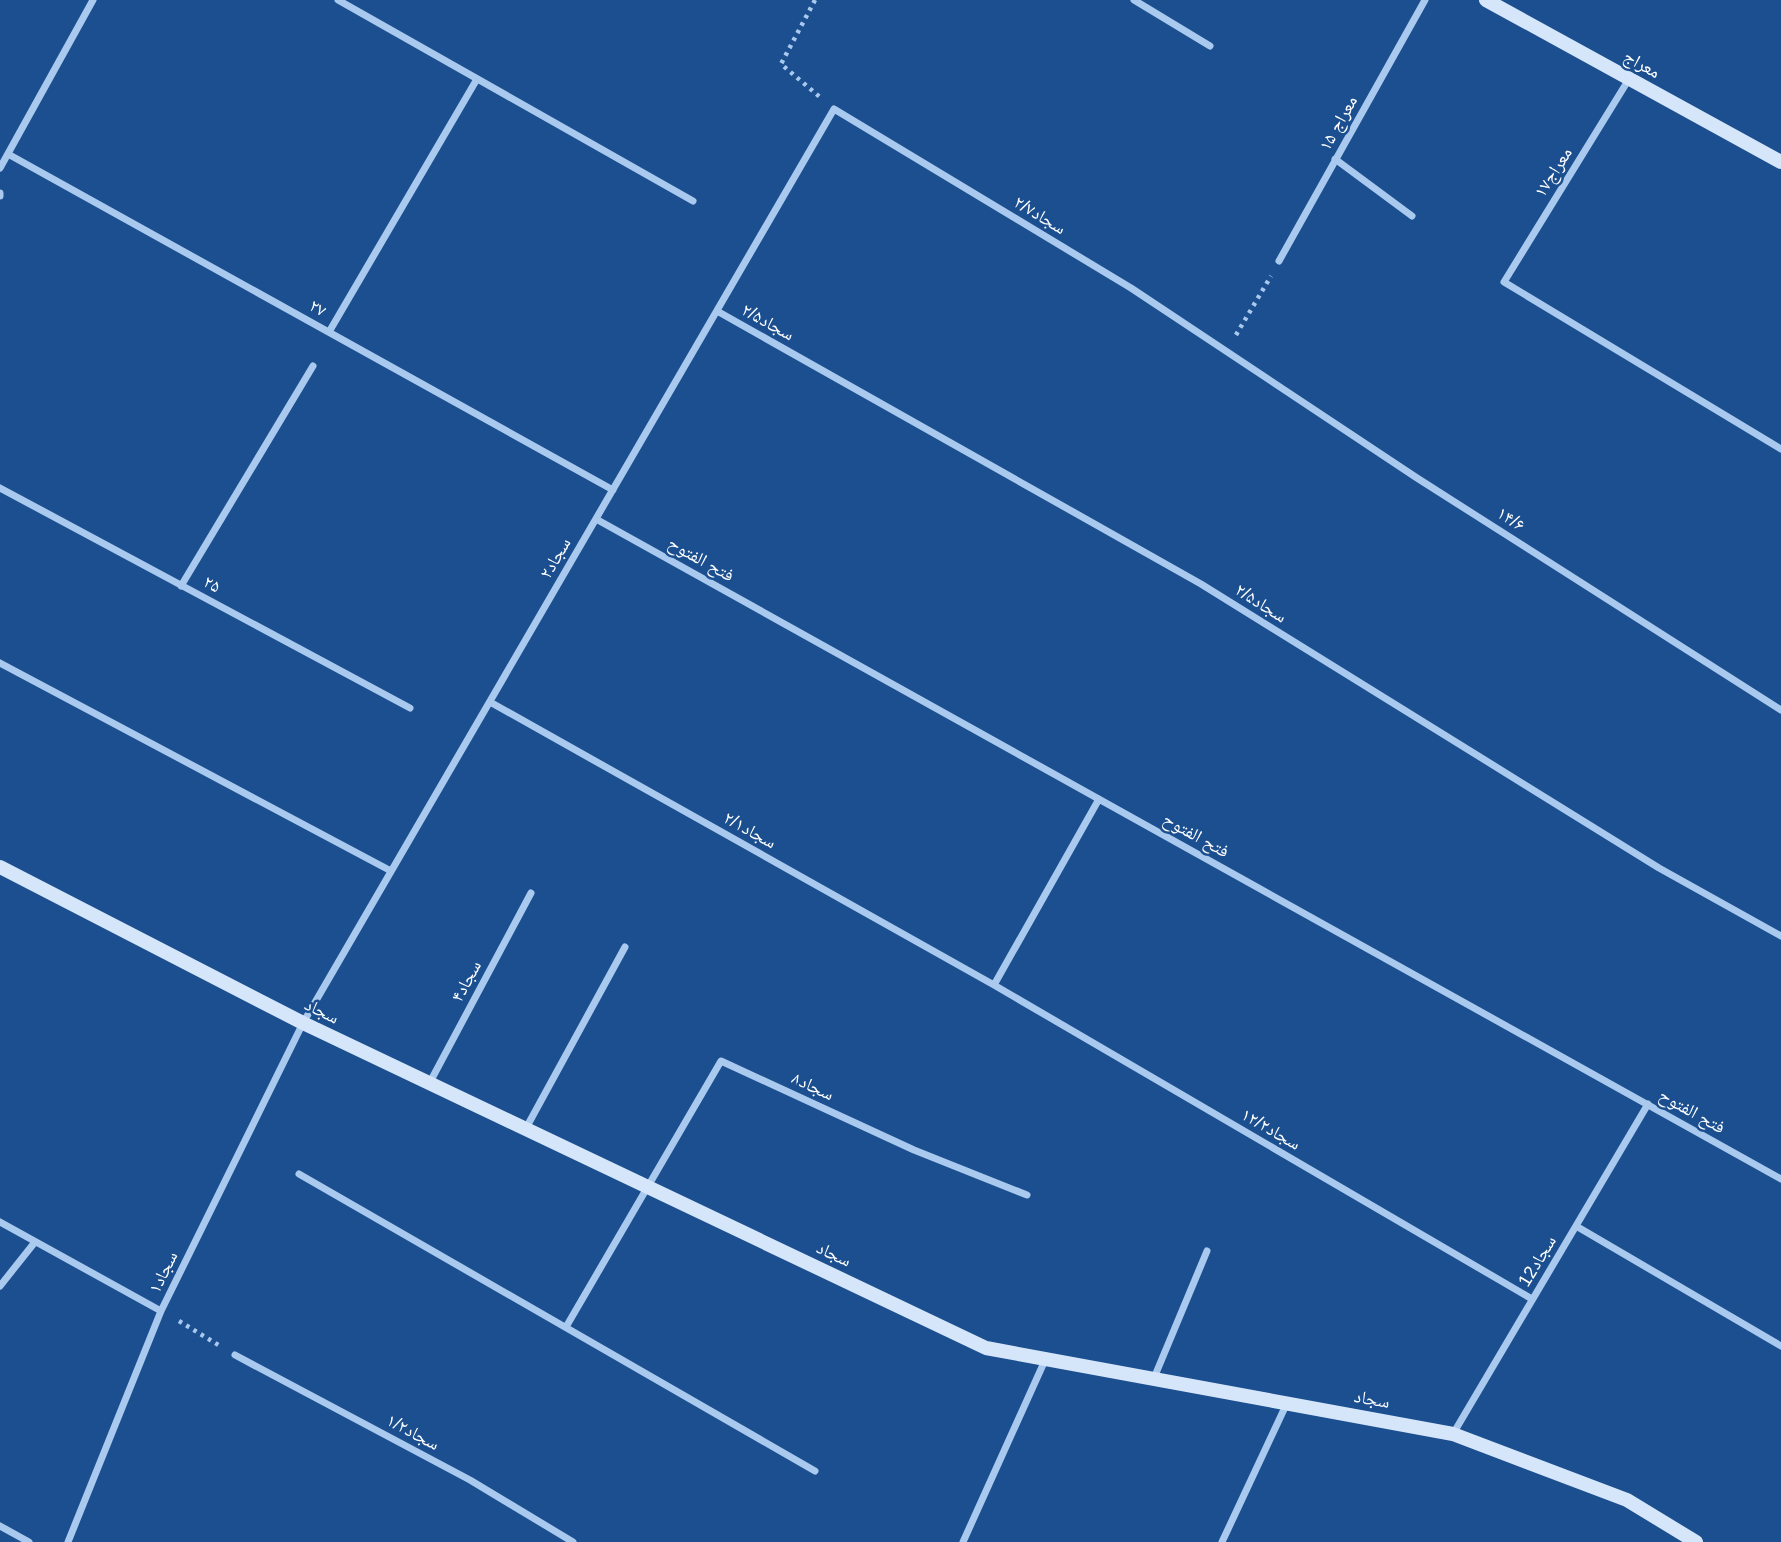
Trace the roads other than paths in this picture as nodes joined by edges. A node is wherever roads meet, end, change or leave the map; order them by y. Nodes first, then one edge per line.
1 (93, 0) edge
2 (338, 0) edge
3 (1133, 0) edge
4 (1425, 0) edge
5 (1486, 0) edge
6 (1209, 46) dead end
7 (477, 79) junction
8 (1629, 79) junction
9 (834, 109) joint
10 (8, 154) junction
11 (1335, 159) junction
12 (1781, 162) edge
13 (0, 168) edge
14 (693, 201) dead end
15 (1412, 216) dead end
16 (1279, 261) road end
17 (717, 311) junction
18 (329, 332) junction
19 (1227, 351) joint
20 (313, 366) dead end
21 (1781, 449) edge
22 (0, 488) edge
23 (613, 490) junction
24 (596, 519) junction
25 (181, 586) junction
26 (0, 663) edge
27 (490, 702) junction
28 (410, 708) dead end
29 (1781, 710) edge
30 (1099, 799) junction
31 (0, 867) edge
32 (391, 871) junction
33 (531, 893) dead end
34 (1781, 936) edge
35 (625, 947) dead end
36 (994, 985) junction
37 (303, 1023) junction
38 (429, 1084) junction
39 (1648, 1104) junction
40 (525, 1130) junction
41 (299, 1174) dead end
42 (1781, 1180) edge
43 (647, 1187) junction
44 (1027, 1195) dead end
45 (0, 1222) edge
46 (1576, 1226) junction
47 (35, 1242) junction
48 (1208, 1251) dead end
49 (0, 1286) edge
50 (1532, 1300) junction
51 (161, 1311) junction
52 (566, 1327) junction
53 (1781, 1346) edge
54 (236, 1355) road end
55 (1046, 1359) junction
56 (1154, 1378) junction
57 (1287, 1403) junction
58 (1453, 1434) junction
59 (815, 1471) dead end
60 (0, 1526) edge
61 (29, 1542) edge
62 (68, 1542) edge
63 (573, 1542) edge
64 (962, 1542) edge
65 (1222, 1542) edge
66 (1696, 1542) edge

1 - 10 street
2 - 7 street
3 - 6 street
4 - 11 street, معراج ۱۵
5 - 8 street, معراج
7 - 14 street
7 - 18 street
8 - 12 street, معراج
8 - 21 street, معراج۱۷
9 - 17 street, ۲سجاد
9 - 19 street, سجاد۲/۷
10 - 13 street
10 - 18 street, ۲۷
11 - 15 street
11 - 16 street, معراج ۱۵
17 - 23 street, ۲سجاد
17 - 34 street, ۲/۵سجاد
18 - 23 street, ۲۷
19 - 29 street, ۱۴/۶
20 - 25 street
22 - 25 street, ۲۵
23 - 24 street, ۲سجاد
24 - 27 street, ۲سجاد
24 - 30 street, فتح الفتوح
25 - 28 street, ۲۵
26 - 32 street
27 - 32 street, ۲سجاد
27 - 36 street, ۲/۱سجاد
30 - 36 street
30 - 39 street, فتح الفتوح
31 - 37 street, سجاد
32 - 37 street, ۲سجاد
33 - 38 street, ۴سجاد
35 - 40 street
36 - 50 street, ۱۲/۲سجاد
37 - 38 street, سجاد
37 - 51 street, ۱سجاد
38 - 40 street, سجاد
39 - 42 street, فتح الفتوح
39 - 46 street, 12سجاد
40 - 43 street, سجاد
41 - 52 street
43 - 44 street, ۸سجاد
43 - 52 street
43 - 55 street, سجاد
45 - 47 street
46 - 50 street, 12سجاد
46 - 53 street
47 - 49 street
47 - 51 street
48 - 56 street
50 - 58 street, 12سجاد
51 - 62 street, ۱سجاد
52 - 59 street
54 - 63 street, ۱/۲سجاد
55 - 56 street, سجاد
55 - 64 street
56 - 57 street, سجاد
57 - 58 street, سجاد
57 - 65 street
58 - 66 street, سجاد
60 - 61 street

